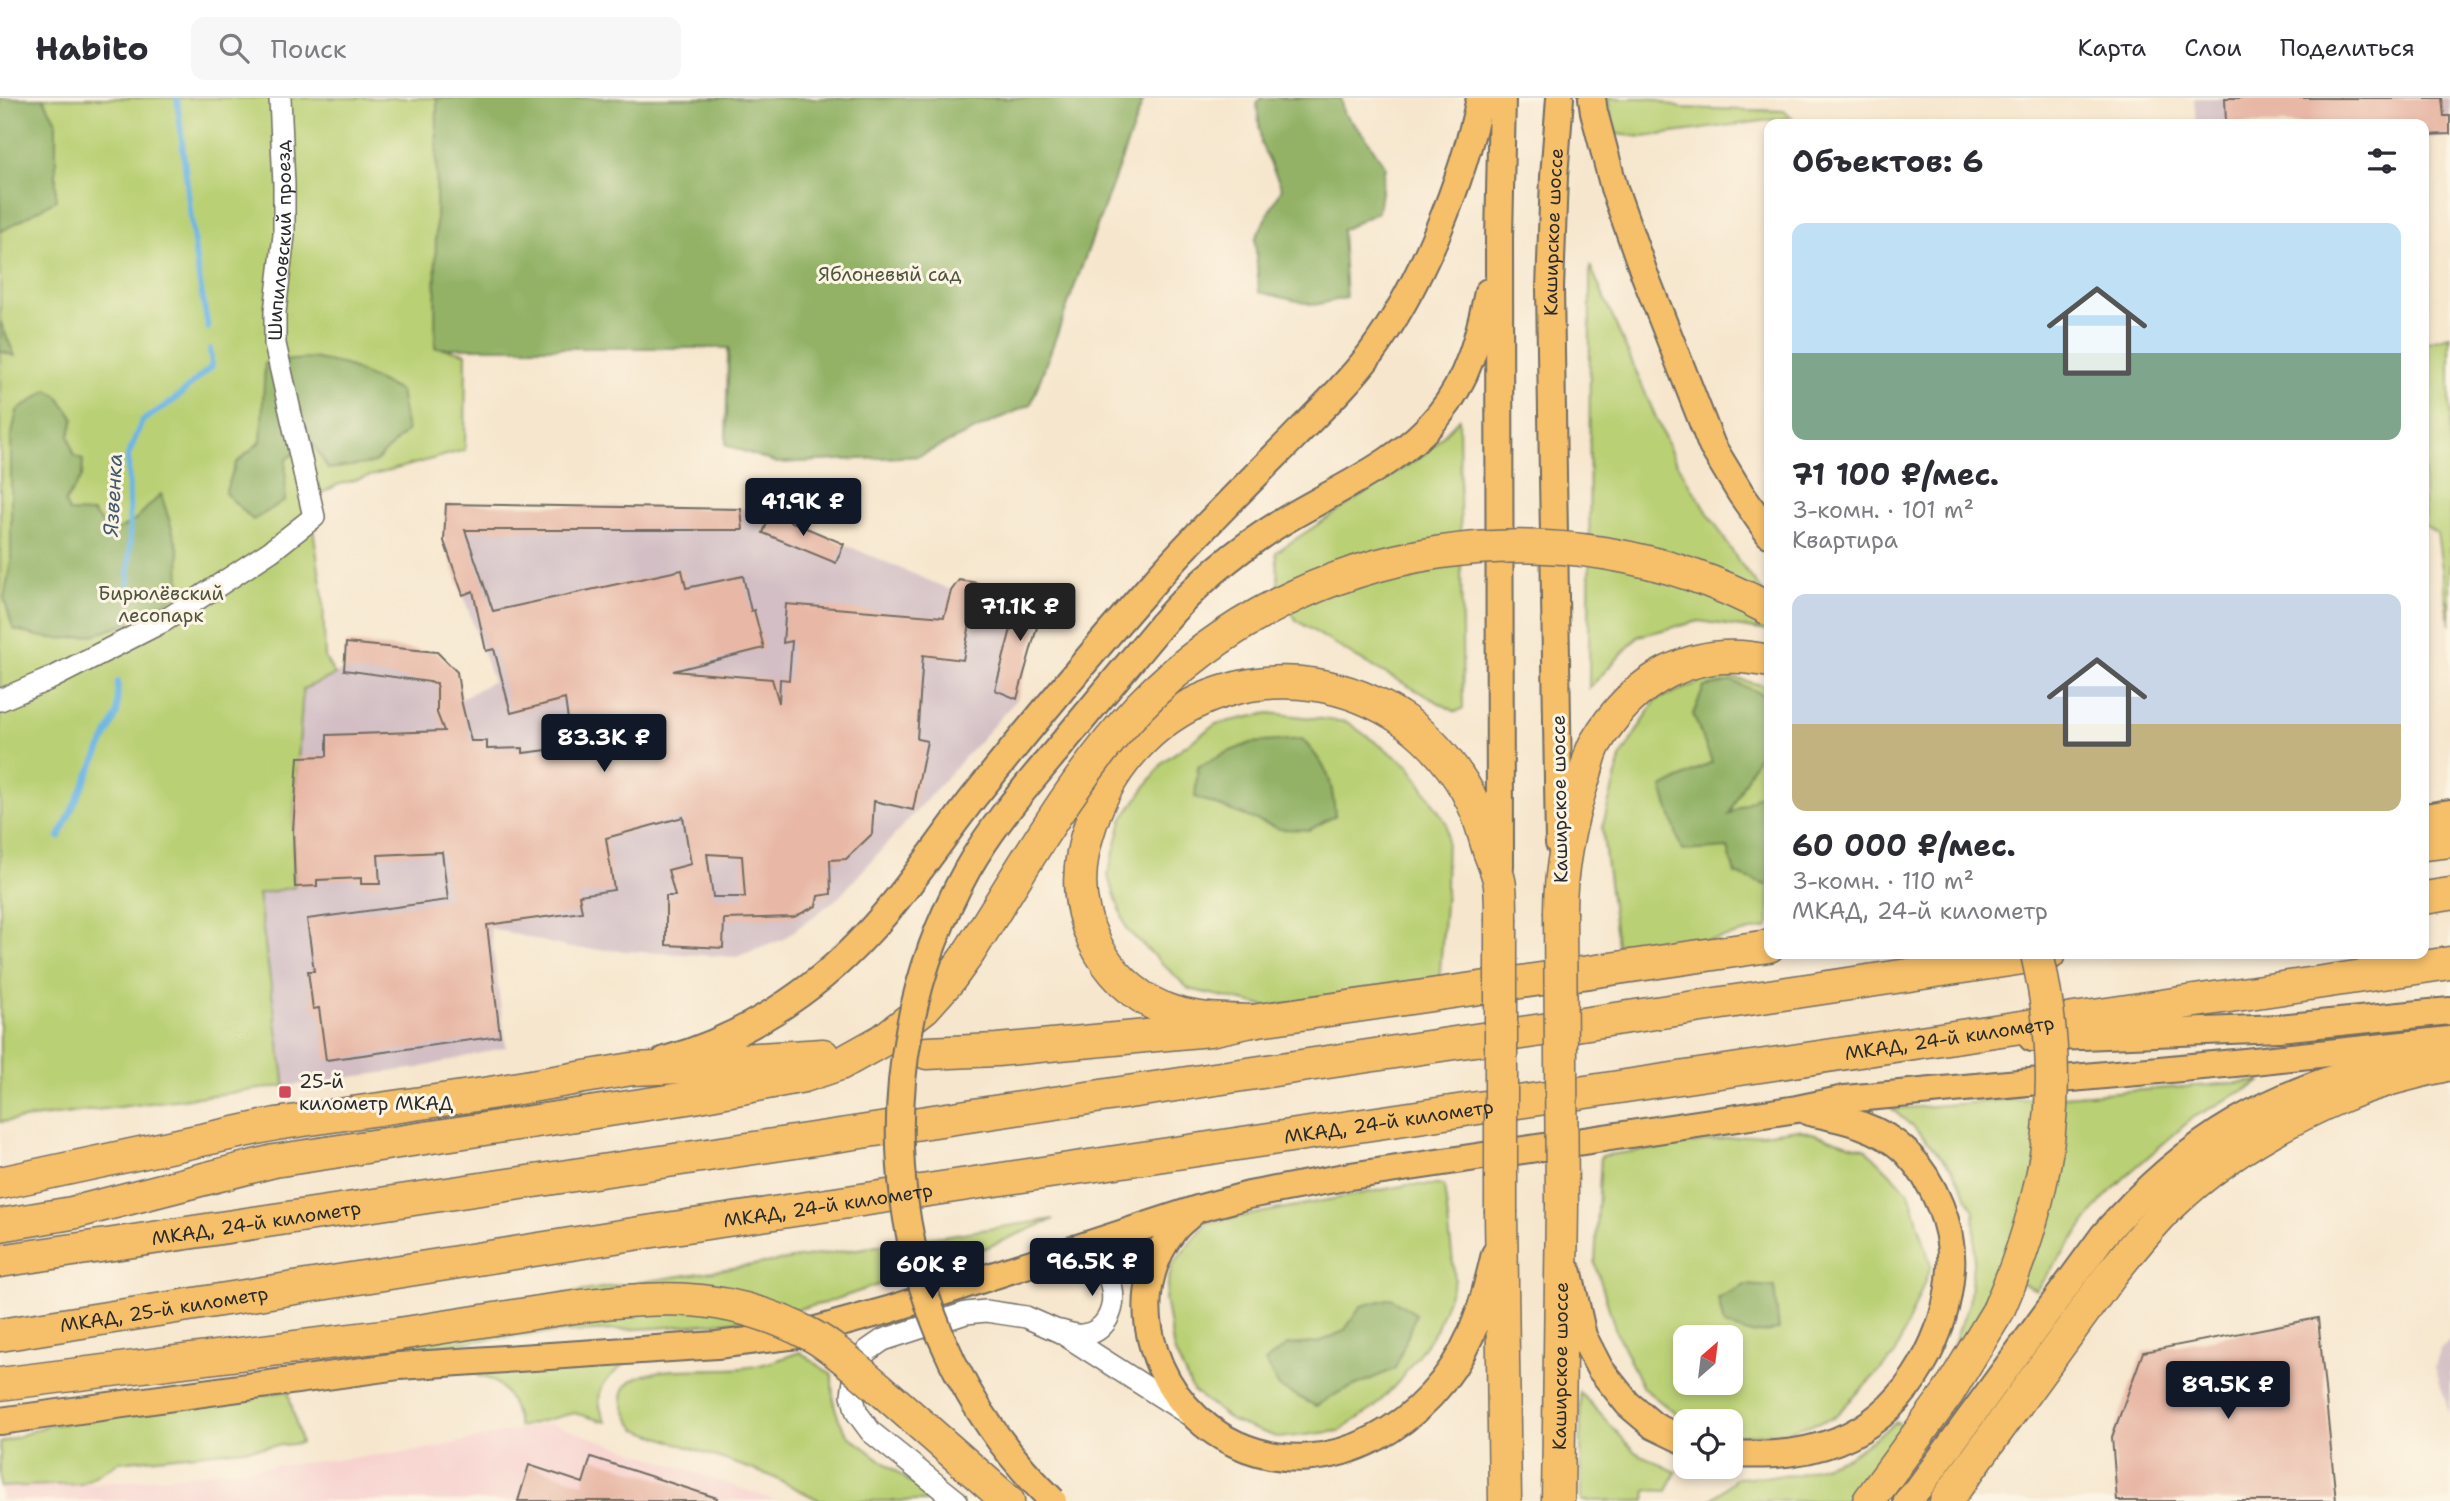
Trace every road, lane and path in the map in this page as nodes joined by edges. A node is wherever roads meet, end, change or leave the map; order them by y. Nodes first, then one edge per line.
1 (280, 98) edge
2 (1480, 98) edge
3 (1502, 98) edge
4 (1560, 98) edge
5 (1592, 98) edge
6 (1499, 239) junction
7 (1764, 527) edge
8 (1764, 606) edge
9 (1764, 660) edge
10 (0, 700) edge
11 (2450, 813) edge
12 (2429, 816) edge
13 (2450, 841) edge
14 (2429, 843) edge
15 (1500, 884) junction
16 (2450, 894) edge
17 (2429, 897) edge
18 (1560, 900) junction
19 (1764, 947) edge
20 (2016, 959) edge
21 (2038, 959) edge
22 (2450, 963) edge
23 (2450, 1011) edge
24 (1252, 1021) junction
25 (2450, 1040) edge
26 (1926, 1042) junction
27 (2450, 1051) edge
28 (927, 1053) dead end
29 (823, 1055) dead end
30 (2450, 1064) edge
31 (632, 1069) junction
32 (1797, 1109) junction
33 (0, 1183) edge
34 (1197, 1209) junction
35 (1501, 1223) junction
36 (0, 1225) edge
37 (1562, 1240) junction
38 (1062, 1253) junction
39 (0, 1261) edge
40 (327, 1283) joint
41 (1053, 1329) junction
42 (0, 1335) edge
43 (0, 1384) edge
44 (0, 1421) edge
45 (1211, 1429) junction
46 (1673, 1435) edge
47 (1743, 1455) edge
48 (957, 1501) edge
49 (1008, 1501) edge
50 (1053, 1501) edge
51 (1505, 1501) edge
52 (1558, 1501) edge
53 (1869, 1501) edge
54 (1907, 1501) edge
55 (1946, 1501) edge

1 - 10 street, Шипиловский проезд
2 - 31 main road
3 - 6 main road
4 - 18 main road, Каширское шоссе
5 - 7 main road
6 - 15 main road
6 - 50 main road, bridge
8 - 36 highway, bridge
9 - 18 highway
11 - 12 main road
13 - 14 highway
15 - 24 highway
15 - 35 highway, bridge
16 - 17 highway
18 - 37 highway, Каширское шоссе, bridge
19 - 24 highway
20 - 39 highway, МКАД, 24-й километр
21 - 53 highway, bridge
22 - 26 highway, МКАД, 24-й километр
23 - 26 main road
24 - 28 highway
25 - 32 main road
26 - 40 highway, МКАД, 24-й километр
27 - 54 main road
29 - 31 highway
30 - 55 highway
31 - 33 highway
32 - 34 main road
32 - 47 main road
34 - 38 main road
34 - 45 main road
35 - 45 main road
35 - 51 highway
37 - 46 main road
37 - 52 highway, Каширское шоссе
38 - 41 street
38 - 44 main road
40 - 42 highway, МКАД, 25-й километр
41 - 45 street
41 - 48 street
43 - 49 highway, bridge

